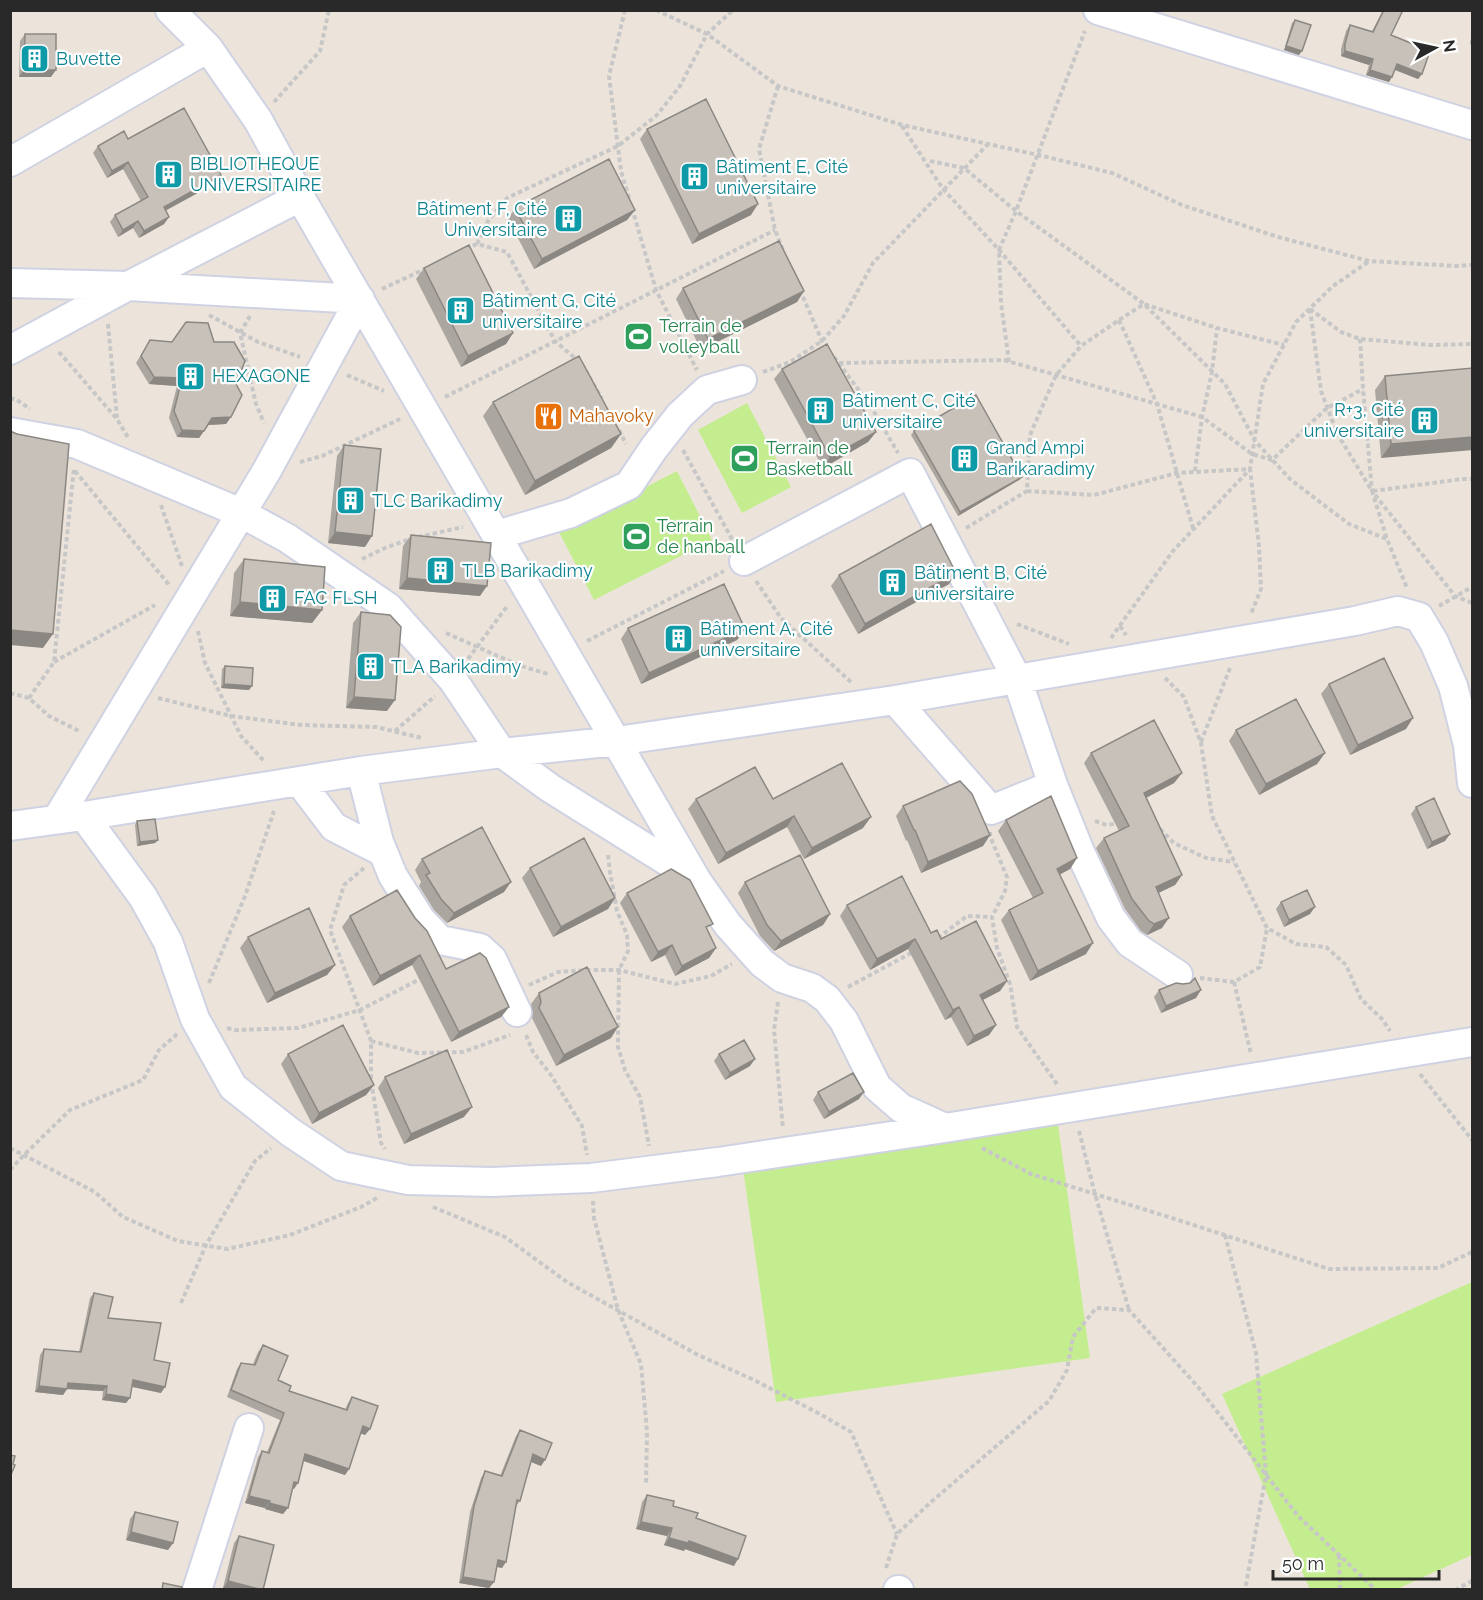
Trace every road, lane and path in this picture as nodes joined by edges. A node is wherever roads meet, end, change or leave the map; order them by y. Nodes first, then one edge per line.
1 (170, 10) edge
2 (329, 10) edge
3 (625, 10) edge
4 (656, 10) edge
5 (733, 10) edge
6 (1094, 16) edge
7 (708, 34) junction
8 (208, 48) junction
9 (778, 86) junction
10 (258, 120) junction
11 (902, 125) junction
12 (1473, 125) edge
13 (988, 144) junction
14 (618, 146) junction
15 (1037, 155) junction
16 (930, 161) dead end
17 (10, 162) edge
18 (964, 168) junction
19 (943, 189) junction
20 (300, 197) junction
21 (1016, 211) junction
22 (775, 230) junction
23 (477, 244) junction
24 (466, 249) edge
25 (783, 250) edge
26 (999, 250) junction
27 (1369, 261) junction
28 (434, 264) edge
29 (1473, 265) edge
30 (796, 280) edge
31 (10, 283) edge
32 (656, 290) junction
33 (117, 292) junction
34 (280, 296) junction
35 (360, 299) junction
36 (1144, 304) junction
37 (1310, 308) junction
38 (1119, 320) junction
39 (1217, 328) junction
40 (42, 333) junction
41 (1360, 339) junction
42 (555, 341) junction
43 (822, 341) junction
44 (1473, 344) edge
45 (1284, 345) junction
46 (1082, 346) junction
47 (10, 350) edge
48 (1009, 362) junction
49 (839, 363) junction
50 (1212, 372) junction
51 (1056, 375) junction
52 (742, 380) joint
53 (1363, 389) junction
54 (707, 390) junction
55 (1157, 404) junction
56 (607, 407) edge
57 (423, 408) junction
58 (1327, 408) junction
59 (1202, 417) junction
60 (117, 418) junction
61 (618, 428) edge
62 (10, 432) edge
63 (1255, 441) junction
64 (275, 454) junction
65 (1252, 454) junction
66 (76, 457) junction
67 (1272, 460) junction
68 (639, 469) junction
69 (1250, 469) junction
70 (1195, 471) junction
71 (910, 473) junction
72 (1177, 473) junction
73 (150, 474) junction
74 (1473, 479) edge
75 (1027, 491) junction
76 (1372, 491) junction
77 (241, 513) junction
78 (493, 528) junction
79 (1193, 529) junction
80 (1387, 539) junction
81 (945, 540) junction
82 (744, 561) joint
83 (338, 572) junction
84 (1473, 587) edge
85 (184, 594) junction
86 (1455, 597) junction
87 (1473, 603) edge
88 (156, 605) dead end
89 (982, 610) junction
90 (1419, 617) junction
91 (1120, 626) junction
92 (437, 629) dead end
93 (1242, 640) junction
94 (565, 652) junction
95 (1143, 657) junction
96 (54, 662) junction
97 (1090, 667) junction
98 (1017, 679) junction
99 (584, 686) junction
100 (134, 691) junction
101 (10, 693) edge
102 (29, 698) junction
103 (895, 700) junction
104 (231, 716) junction
105 (616, 741) junction
106 (103, 742) junction
107 (1201, 743) junction
108 (502, 753) junction
109 (458, 758) junction
110 (361, 771) junction
111 (292, 782) junction
112 (1473, 783) edge
113 (1058, 797) junction
114 (990, 810) junction
115 (84, 816) junction
116 (57, 819) junction
117 (1128, 822) edge
118 (1152, 822) edge
119 (606, 823) junction
120 (10, 826) edge
121 (383, 852) junction
122 (1234, 862) junction
123 (697, 881) junction
124 (992, 916) junction
125 (1267, 928) junction
126 (936, 939) edge
127 (916, 950) edge
128 (755, 956) junction
129 (619, 970) junction
130 (430, 974) edge
131 (1178, 975) joint
132 (782, 978) junction
133 (1234, 982) junction
134 (827, 999) junction
135 (360, 1010) junction
136 (517, 1012) junction
137 (195, 1019) junction
138 (371, 1041) junction
139 (1473, 1042) edge
140 (1404, 1053) junction
141 (1257, 1077) junction
142 (1073, 1107) junction
143 (945, 1128) junction
144 (290, 1132) junction
145 (1473, 1140) edge
146 (10, 1148) edge
147 (785, 1152) junction
148 (23, 1156) junction
149 (10, 1170) edge
150 (654, 1170) junction
151 (591, 1178) junction
152 (408, 1180) junction
153 (1095, 1194) junction
154 (1225, 1235) junction
155 (206, 1245) junction
156 (1473, 1252) edge
157 (181, 1303) dead end
158 (618, 1310) junction
159 (1129, 1310) junction
160 (249, 1428) dead end
161 (1266, 1475) junction
162 (646, 1483) dead end
163 (897, 1534) junction
164 (1339, 1555) junction
165 (1473, 1581) edge
166 (894, 1583) edge
167 (197, 1590) edge
168 (1245, 1590) edge
169 (1340, 1590) edge
170 (1376, 1590) edge
171 (1455, 1590) edge

1 - 8 street
2 - 10 path
3 - 14 path
4 - 7 path
5 - 7 path
6 - 12 street
6 - 15 path
7 - 9 path
7 - 14 path
8 - 10 street
8 - 17 street
9 - 11 path
9 - 22 path
10 - 20 street
11 - 13 path
11 - 19 path
13 - 15 path
13 - 18 path
14 - 23 path
14 - 32 path
15 - 21 path
15 - 27 path
16 - 18 path
18 - 19 path
18 - 21 path
19 - 26 path
19 - 43 path
20 - 33 street
20 - 35 street
21 - 26 path
21 - 36 path
22 - 25 path
22 - 32 path
23 - 24 path
23 - 42 path
26 - 46 path
26 - 48 path
27 - 29 path
27 - 37 path
28 - 35 path
30 - 43 path
31 - 33 street
32 - 42 path
32 - 54 path
33 - 34 street
33 - 40 street
33 - 60 path
34 - 35 street
34 - 64 path
35 - 57 street
35 - 64 street
36 - 38 path
36 - 39 path
36 - 50 path
37 - 41 path
37 - 45 path
37 - 58 path
38 - 46 path
38 - 55 path
39 - 45 path
39 - 50 path
40 - 47 street
40 - 60 path
41 - 44 path
41 - 53 path
42 - 56 path
42 - 57 path
43 - 49 path
43 - 52 path
45 - 63 path
46 - 51 path
48 - 49 path
48 - 51 path
49 - 71 path
50 - 59 path
50 - 63 path
51 - 55 path
51 - 75 path
52 - 54 street
53 - 58 path
53 - 76 path
54 - 68 street
55 - 59 path
55 - 72 path
57 - 78 street
58 - 67 path
58 - 76 path
59 - 65 path
59 - 70 path
60 - 73 path
61 - 68 path
62 - 66 street
63 - 65 path
63 - 67 path
64 - 77 street
65 - 67 path
65 - 69 path
66 - 73 street
66 - 85 path
66 - 96 path
67 - 80 path
68 - 78 street
69 - 70 path
69 - 79 path
69 - 93 path
70 - 72 path
71 - 81 street
71 - 82 street
72 - 75 path
72 - 79 path
73 - 77 street
73 - 85 path
74 - 76 path
75 - 81 path
76 - 80 path
76 - 86 path
77 - 83 street
77 - 85 street
78 - 83 path
78 - 94 street
79 - 91 path
80 - 90 path
81 - 89 street
82 - 94 path
83 - 108 street
84 - 86 path
85 - 100 street
85 - 104 path
86 - 87 path
86 - 90 path
88 - 96 path
89 - 97 path
89 - 98 street
90 - 93 street
90 - 112 street
91 - 95 path
91 - 97 path
92 - 99 path
93 - 95 street
93 - 107 path
94 - 99 street
95 - 97 street
95 - 107 path
96 - 102 path
97 - 98 street
98 - 103 street
98 - 113 street
99 - 105 street
100 - 104 path
100 - 106 street
101 - 102 path
102 - 106 path
103 - 105 street
103 - 114 street
104 - 109 path
104 - 111 path
105 - 108 street
105 - 123 street
106 - 116 street
107 - 122 path
108 - 109 street
108 - 119 street
109 - 110 street
110 - 111 street
110 - 121 street
111 - 115 street
111 - 121 street
111 - 137 path
113 - 114 street
113 - 117 path
113 - 131 street
114 - 124 path
115 - 116 street
115 - 137 street
116 - 120 street
118 - 122 path
119 - 123 street
119 - 129 path
121 - 135 path
121 - 136 street
122 - 125 path
123 - 128 street
124 - 126 path
124 - 142 path
125 - 133 path
125 - 140 path
127 - 134 path
128 - 129 path
128 - 132 street
129 - 136 path
129 - 150 path
130 - 135 path
131 - 133 path
132 - 134 street
132 - 147 path
133 - 141 path
134 - 143 street
135 - 137 path
135 - 138 path
136 - 138 path
136 - 151 path
137 - 144 street
137 - 148 path
138 - 152 path
139 - 140 street
140 - 141 street
140 - 145 path
141 - 142 street
142 - 143 street
142 - 153 path
143 - 147 street
143 - 153 path
144 - 152 street
144 - 155 path
146 - 148 path
147 - 150 street
148 - 149 path
148 - 155 path
150 - 151 street
151 - 152 street
151 - 158 path
152 - 155 path
152 - 158 path
153 - 154 path
153 - 159 path
154 - 156 path
154 - 161 path
155 - 157 path
158 - 162 path
158 - 163 path
159 - 161 path
159 - 163 path
160 - 167 street
161 - 164 path
161 - 168 path
163 - 166 path
164 - 169 path
164 - 170 path
165 - 171 path

